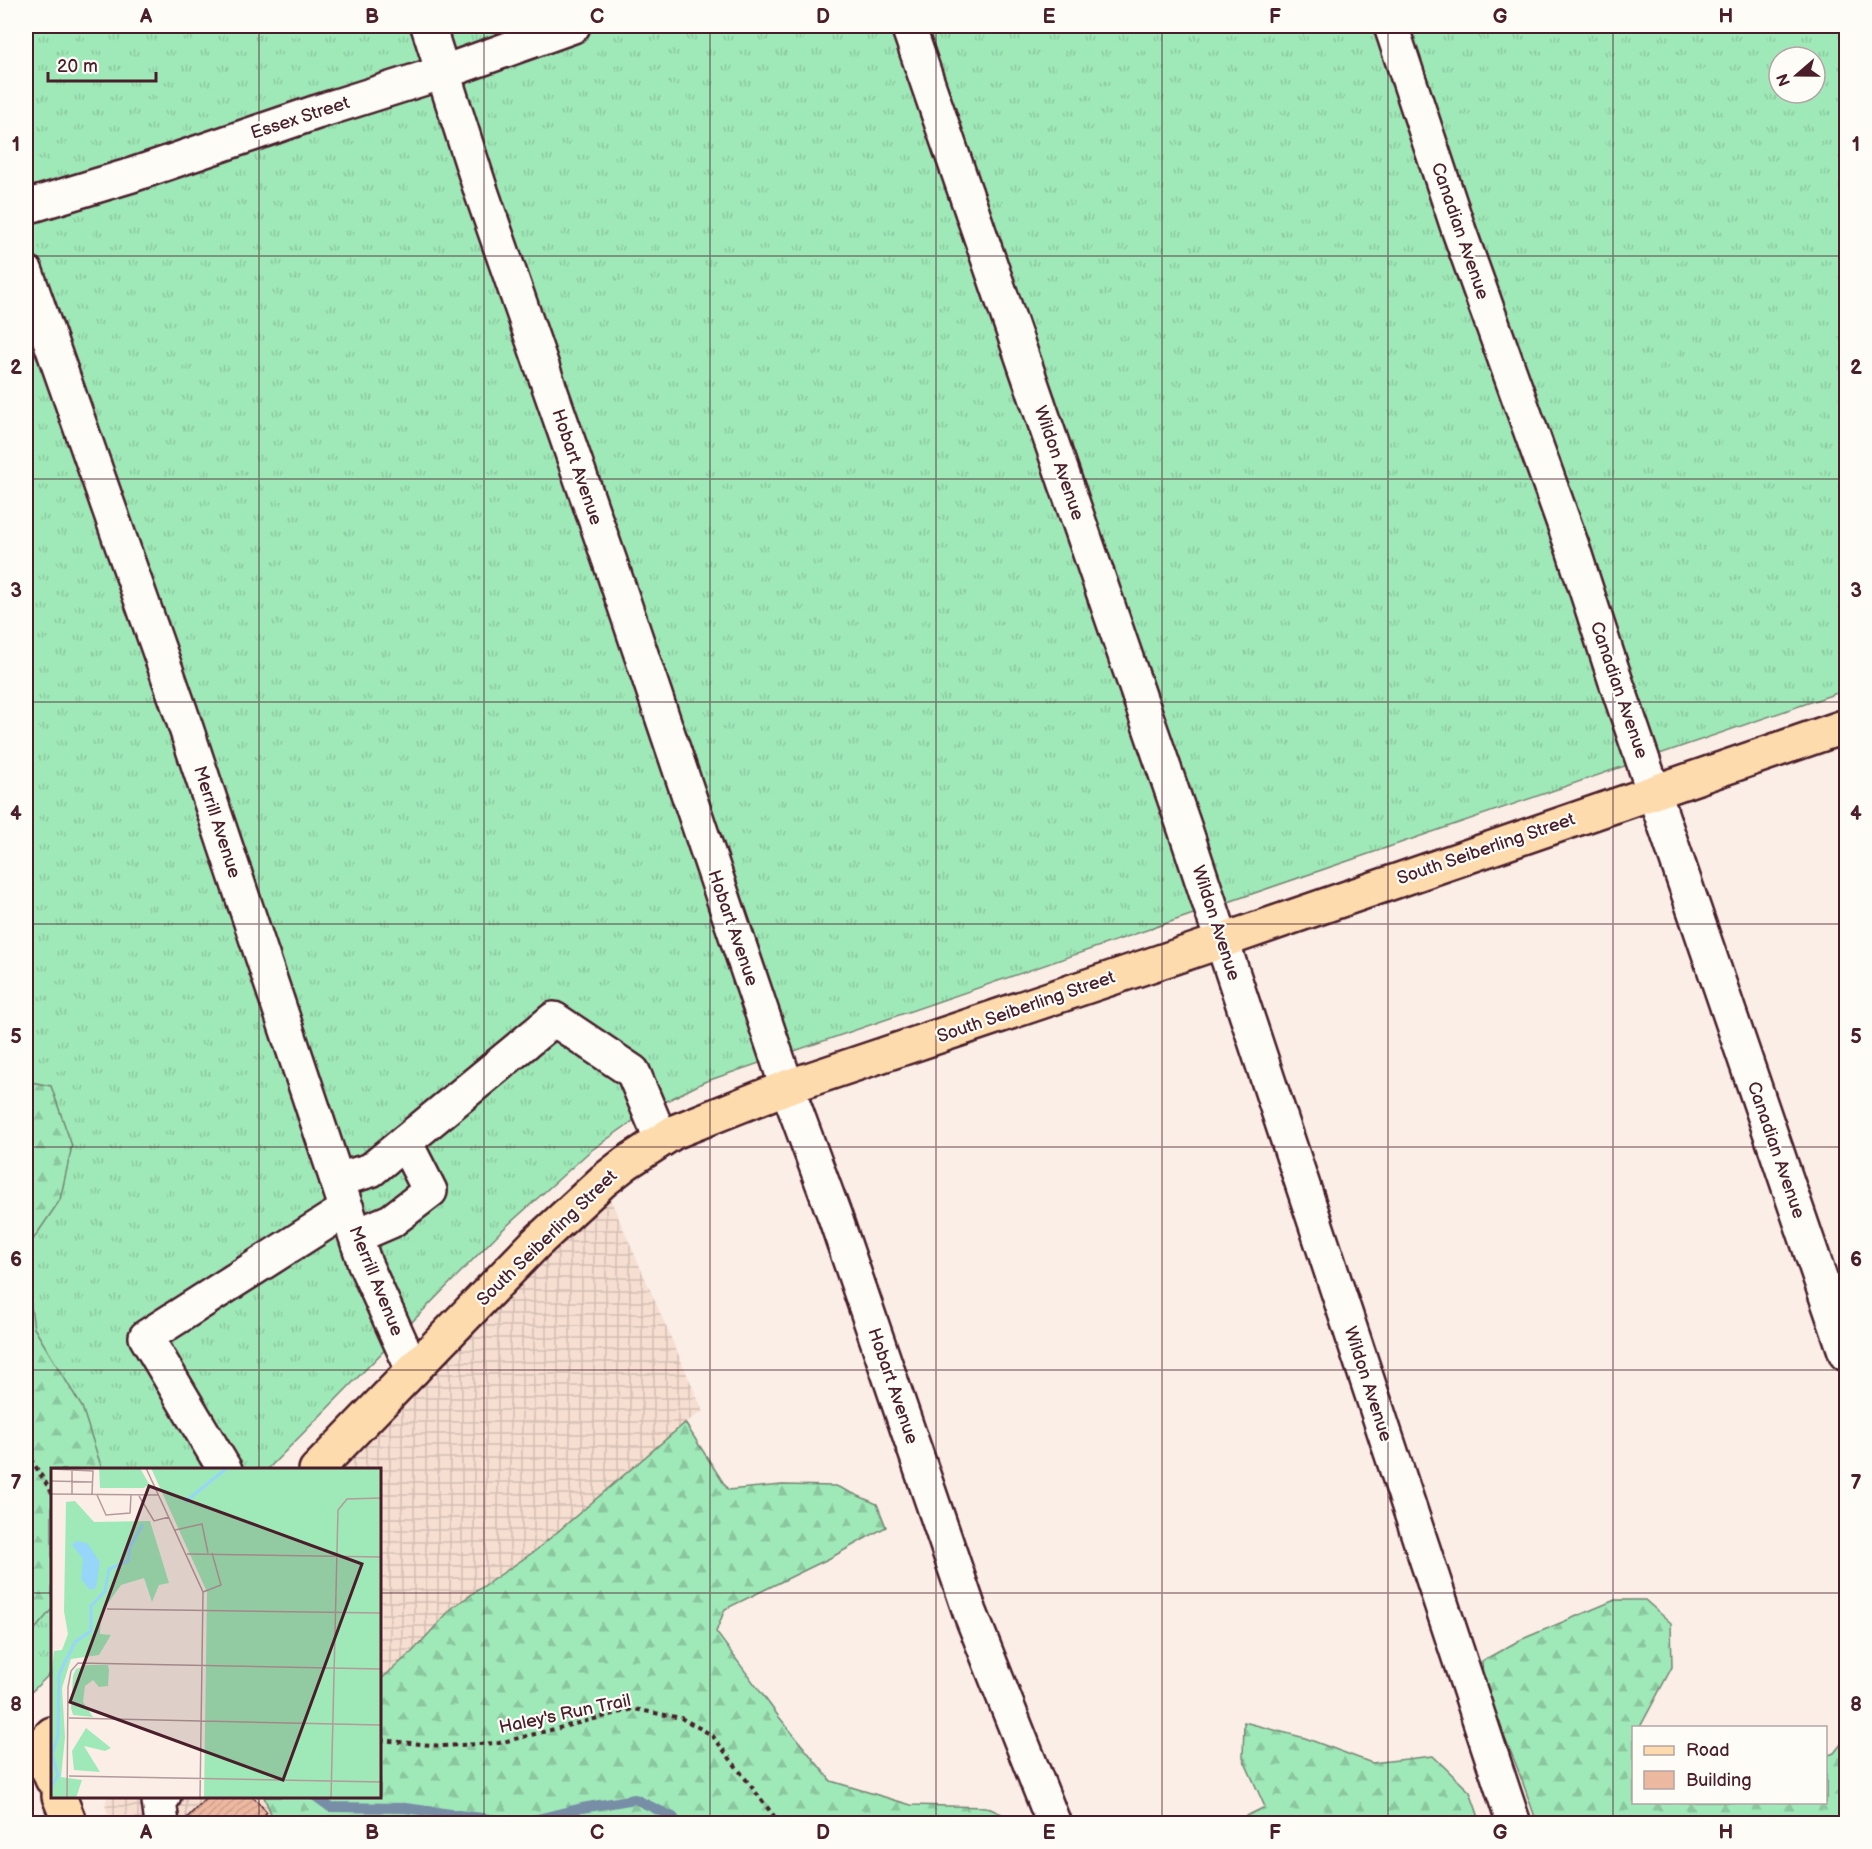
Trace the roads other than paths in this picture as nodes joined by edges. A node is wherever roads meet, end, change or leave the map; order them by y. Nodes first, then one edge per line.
1 (428, 26) edge
2 (573, 26) edge
3 (908, 26) edge
4 (1390, 26) edge
5 (444, 72) junction
6 (26, 207) edge
7 (26, 272) edge
8 (1846, 726) edge
9 (1654, 791) junction
10 (1222, 941) junction
11 (787, 1088) junction
12 (661, 1139) junction
13 (405, 1142) junction
14 (346, 1208) junction
15 (1846, 1354) edge
16 (413, 1370) junction
17 (224, 1468) edge
18 (318, 1468) edge
19 (39, 1748) edge
20 (51, 1777) edge
21 (59, 1798) edge
22 (163, 1798) edge
23 (70, 1824) edge
24 (162, 1824) edge
25 (1054, 1824) edge
26 (1514, 1824) edge

1 - 5 street, Hobart Avenue
2 - 5 street, Essex Street
3 - 10 street, Wildon Avenue
4 - 9 street, Canadian Avenue
5 - 6 street, Essex Street
5 - 11 street, Hobart Avenue
7 - 14 street, Merrill Avenue
8 - 9 main road, South Seiberling Street
9 - 10 main road, South Seiberling Street
9 - 15 street, Canadian Avenue
10 - 11 main road, South Seiberling Street
10 - 26 street, Wildon Avenue
11 - 12 main road, South Seiberling Street
11 - 25 street, Hobart Avenue
12 - 13 street
12 - 16 main road, South Seiberling Street
13 - 14 street
13 - 14 street
14 - 16 street, Merrill Avenue
14 - 17 street
16 - 18 main road, South Seiberling Street
19 - 20 main road
21 - 23 main road
22 - 24 street

